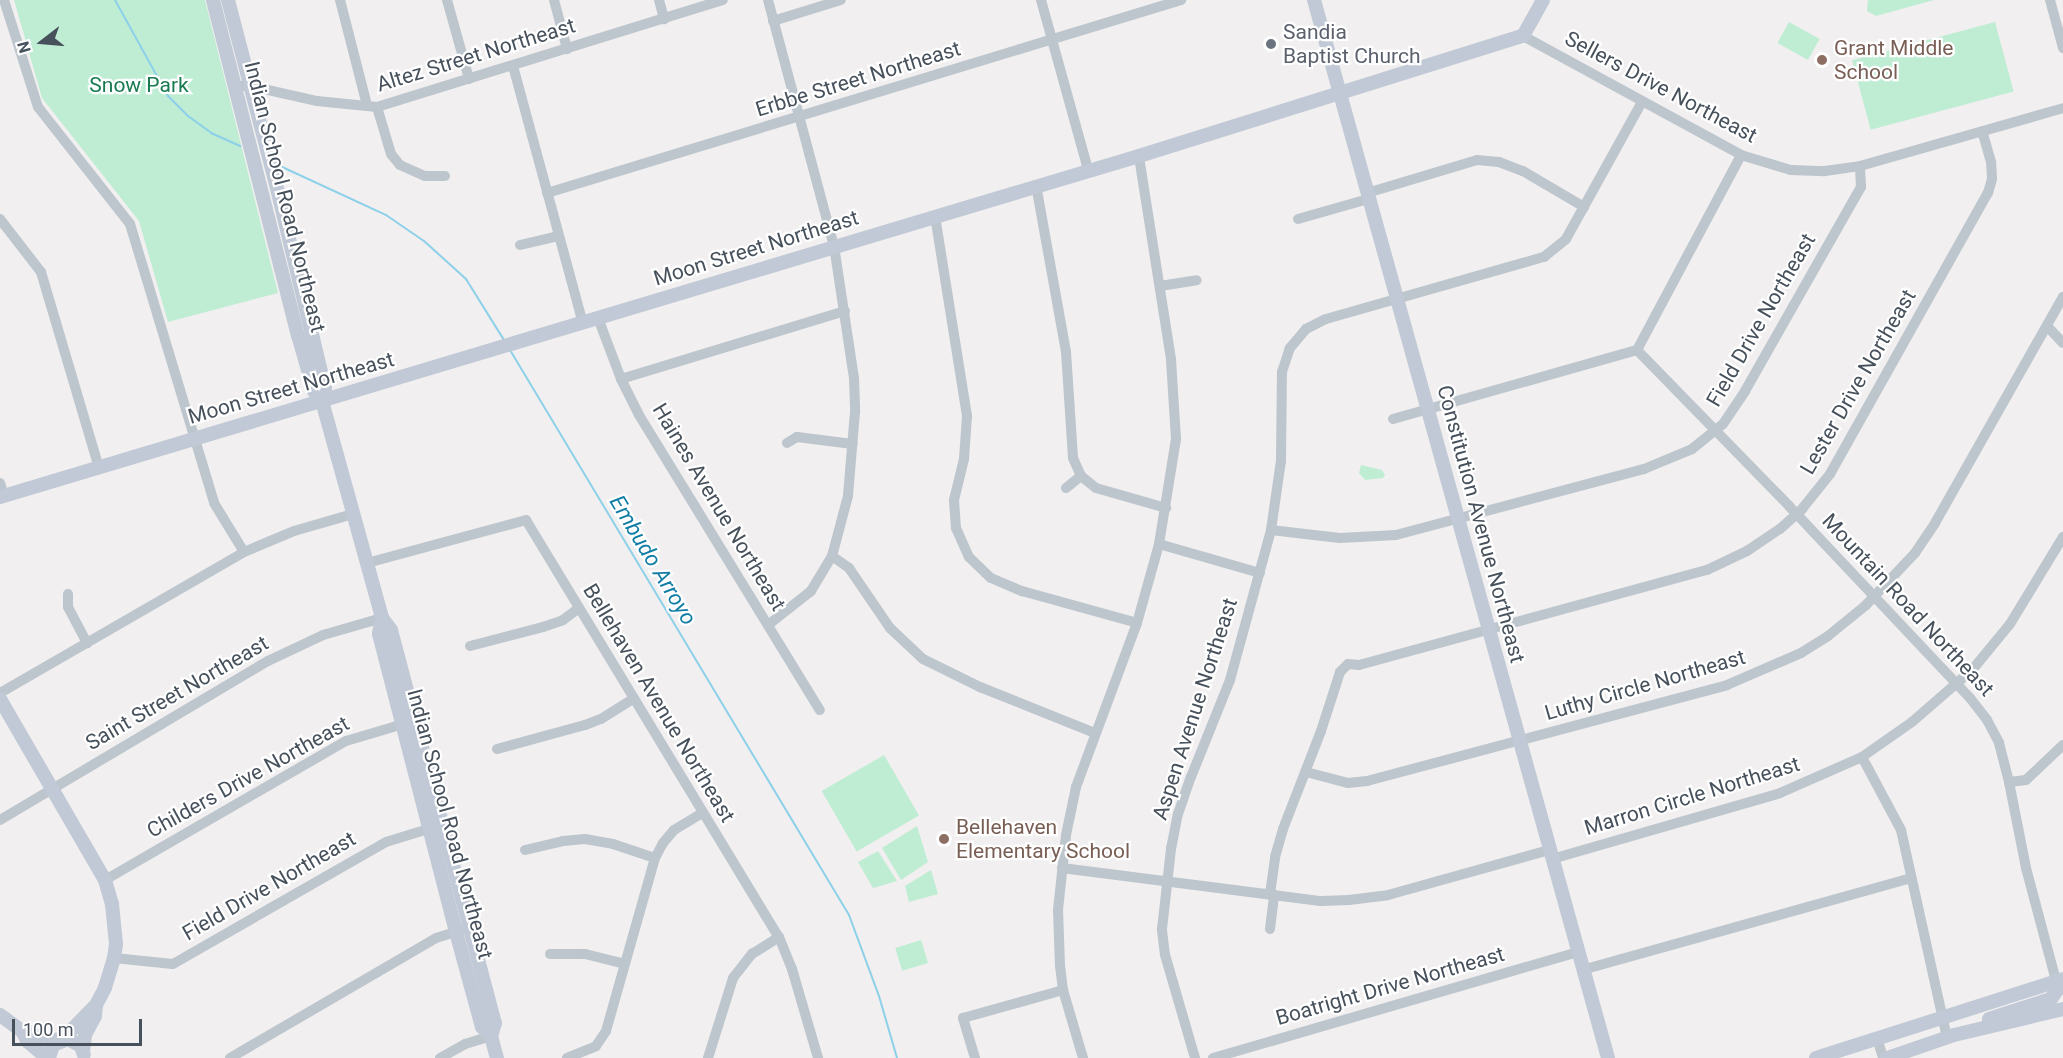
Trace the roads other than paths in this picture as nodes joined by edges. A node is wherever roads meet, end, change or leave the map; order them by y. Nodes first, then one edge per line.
1 (4, 0) edge
2 (213, 0) edge
3 (228, 0) edge
4 (340, 0) edge
5 (447, 0) edge
6 (554, 0) edge
7 (659, 0) edge
8 (723, 0) edge
9 (768, 0) edge
10 (841, 0) edge
11 (1041, 0) edge
12 (1181, 0) edge
13 (1314, 0) edge
14 (1544, 0) edge
15 (2050, 0) edge
16 (664, 19) junction
17 (773, 21) junction
18 (1523, 36) junction
19 (1052, 40) junction
20 (2063, 48) edge
21 (567, 49) junction
22 (513, 66) junction
23 (469, 79) junction
24 (243, 86) junction
25 (1339, 93) junction
26 (1642, 102) junction
27 (372, 106) junction
28 (2063, 108) edge
29 (798, 118) junction
30 (1982, 130) junction
31 (1742, 155) junction
32 (1139, 156) junction
33 (1860, 166) junction
34 (1088, 170) junction
35 (445, 176) dead end
36 (1036, 185) junction
37 (547, 193) junction
38 (1367, 196) junction
39 (1584, 207) junction
40 (935, 216) junction
41 (0, 219) edge
42 (1298, 219) dead end
43 (558, 236) junction
44 (520, 245) dead end
45 (834, 246) junction
46 (1197, 280) dead end
47 (1160, 286) junction
48 (2063, 297) edge
49 (1396, 299) junction
50 (845, 311) junction
51 (598, 318) junction
52 (584, 323) junction
53 (2047, 326) junction
54 (2063, 343) edge
55 (1636, 350) junction
56 (621, 379) junction
57 (322, 401) junction
58 (1427, 410) junction
59 (1393, 419) dead end
60 (1717, 431) junction
61 (194, 438) junction
62 (787, 443) dead end
63 (853, 444) junction
64 (99, 468) junction
65 (1081, 476) junction
66 (1066, 488) dead end
67 (1, 492) edge
68 (1166, 508) junction
69 (353, 514) junction
70 (1796, 514) junction
71 (1458, 520) junction
72 (1271, 530) junction
73 (2063, 537) edge
74 (1159, 544) junction
75 (244, 552) junction
76 (832, 556) junction
77 (367, 562) junction
78 (1260, 573) junction
79 (68, 594) dead end
80 (1874, 597) junction
81 (579, 608) junction
82 (382, 618) junction
83 (1137, 623) junction
84 (768, 625) junction
85 (1489, 631) junction
86 (87, 643) junction
87 (470, 646) dead end
88 (1957, 684) junction
89 (0, 693) edge
90 (634, 698) junction
91 (0, 699) edge
92 (820, 710) dead end
93 (408, 722) junction
94 (1095, 733) junction
95 (1519, 741) junction
96 (2063, 745) edge
97 (497, 748) dead end
98 (1862, 758) junction
99 (1306, 772) junction
100 (2009, 782) junction
101 (52, 789) junction
102 (702, 813) junction
103 (0, 820) edge
104 (436, 827) junction
105 (525, 850) dead end
106 (1550, 854) junction
107 (656, 858) junction
108 (1062, 868) junction
109 (1911, 878) junction
110 (105, 879) junction
111 (1167, 881) junction
112 (1272, 895) junction
113 (1270, 929) dead end
114 (463, 930) junction
115 (779, 937) junction
116 (1578, 952) junction
117 (550, 954) dead end
118 (114, 958) junction
119 (625, 964) junction
120 (1582, 970) junction
121 (2059, 980) edge
122 (1063, 990) junction
123 (96, 1005) junction
124 (2063, 1009) edge
125 (0, 1015) edge
126 (1942, 1017) junction
127 (23, 1032) junction
128 (491, 1036) junction
129 (1951, 1036) junction
130 (1877, 1038) junction
131 (62, 1040) junction
132 (84, 1056) edge
133 (48, 1058) edge
134 (230, 1058) edge
135 (440, 1058) edge
136 (497, 1058) edge
137 (567, 1058) edge
138 (708, 1058) edge
139 (818, 1058) edge
140 (975, 1058) edge
141 (1083, 1058) edge
142 (1195, 1058) edge
143 (1213, 1058) edge
144 (1608, 1058) edge
145 (1816, 1058) edge
146 (1885, 1058) edge

1 - 61 street
2 - 24 street, Indian School Road Northeast
3 - 24 street, Indian School Road Northeast
4 - 27 street
5 - 23 street
6 - 21 street
7 - 16 street
8 - 16 street, Altez Street Northeast
9 - 17 street
10 - 17 street
11 - 19 street
12 - 19 street, Erbbe Street Northeast
13 - 25 street, Constitution Avenue Northeast
14 - 18 street
15 - 20 street
16 - 21 street, Altez Street Northeast
17 - 29 street
18 - 25 street, Moon Street Northeast
18 - 26 street, Sellers Drive Northeast
19 - 29 street, Erbbe Street Northeast
19 - 34 street
21 - 22 street, Altez Street Northeast
22 - 23 street, Altez Street Northeast
22 - 37 street
23 - 27 street, Altez Street Northeast
24 - 27 street, Altez Street Northeast
24 - 57 street, Indian School Road Northeast
25 - 32 street, Moon Street Northeast
25 - 38 street, Constitution Avenue Northeast
26 - 31 street, Sellers Drive Northeast
26 - 39 street
27 - 35 street
28 - 30 street, Sellers Drive Northeast
29 - 37 street, Erbbe Street Northeast
29 - 45 street
30 - 33 street, Sellers Drive Northeast
30 - 70 street, Lester Drive Northeast
31 - 33 street, Sellers Drive Northeast
31 - 55 street
32 - 34 street, Moon Street Northeast
32 - 47 street
33 - 60 street, Field Drive Northeast
34 - 36 street, Moon Street Northeast
36 - 40 street, Moon Street Northeast
36 - 65 street
37 - 43 street
38 - 39 street
38 - 42 street
38 - 49 street, Constitution Avenue Northeast
39 - 49 street
40 - 45 street, Moon Street Northeast
40 - 83 street
41 - 64 street
43 - 44 street
43 - 52 street
45 - 50 street
45 - 51 street, Moon Street Northeast
46 - 47 street
47 - 68 street
48 - 53 street, Luthy Circle Northeast
49 - 58 street, Constitution Avenue Northeast
49 - 72 street, Aspen Avenue Northeast
50 - 56 street
50 - 63 street
51 - 52 street, Moon Street Northeast
51 - 56 street, Haines Avenue Northeast
52 - 57 street, Moon Street Northeast
53 - 54 street
53 - 80 street, Luthy Circle Northeast
55 - 58 street
55 - 60 street, Mountain Road Northeast
56 - 84 street, Haines Avenue Northeast
57 - 61 street, Moon Street Northeast
57 - 69 street, Indian School Road Northeast
58 - 59 street
58 - 71 street, Constitution Avenue Northeast
60 - 70 street, Mountain Road Northeast
60 - 71 street, Field Drive Northeast
61 - 64 street, Moon Street Northeast
61 - 75 street
62 - 63 street
63 - 76 street
64 - 67 street, Moon Street Northeast
65 - 66 street
65 - 68 street
68 - 74 street
69 - 75 street
69 - 77 street, Indian School Road Northeast
70 - 80 street, Mountain Road Northeast
70 - 85 street, Lester Drive Northeast
71 - 72 street, Field Drive Northeast
71 - 85 street, Constitution Avenue Northeast
72 - 78 street, Aspen Avenue Northeast
73 - 88 street, Marron Circle Northeast
74 - 78 street
74 - 83 street
75 - 86 street
76 - 84 street
76 - 94 street
77 - 81 street, Bellehaven Avenue Northeast
77 - 82 street, Indian School Road Northeast
78 - 111 street, Aspen Avenue Northeast
79 - 86 street
80 - 88 street, Mountain Road Northeast
80 - 95 street, Luthy Circle Northeast
81 - 87 street
81 - 90 street, Bellehaven Avenue Northeast
82 - 93 street, Indian School Road Northeast
82 - 101 street, Saint Street Northeast
83 - 94 street
84 - 92 street, Haines Avenue Northeast
85 - 95 street, Constitution Avenue Northeast
85 - 99 street, Lester Drive Northeast
86 - 89 street
88 - 98 street, Marron Circle Northeast
88 - 100 street, Mountain Road Northeast
90 - 97 street
90 - 102 street, Bellehaven Avenue Northeast
91 - 101 street
93 - 104 street, Indian School Road Northeast
93 - 110 street, Childers Drive Northeast
94 - 108 street
95 - 99 street, Luthy Circle Northeast
95 - 106 street, Constitution Avenue Northeast
96 - 100 street
98 - 106 street, Marron Circle Northeast
98 - 109 street
99 - 112 street, Lester Drive Northeast
100 - 121 street, Mountain Road Northeast
101 - 103 street, Saint Street Northeast
101 - 110 street
102 - 107 street
102 - 115 street, Bellehaven Avenue Northeast
104 - 114 street, Indian School Road Northeast
104 - 118 street, Field Drive Northeast
105 - 107 street
106 - 112 street, Marron Circle Northeast
106 - 116 street, Constitution Avenue Northeast
107 - 119 street
108 - 111 street, Marron Circle Northeast
108 - 122 street
109 - 120 street
109 - 126 street
110 - 118 street
111 - 112 street, Marron Circle Northeast
111 - 142 street, Aspen Avenue Northeast
112 - 113 street, Lester Drive Northeast
114 - 128 street, Indian School Road Northeast
114 - 134 street
115 - 138 street
115 - 139 street, Bellehaven Avenue Northeast
116 - 120 street, Constitution Avenue Northeast
116 - 143 street, Boatright Drive Northeast
117 - 119 street
118 - 123 street
119 - 137 street
120 - 144 street, Constitution Avenue Northeast
121 - 126 street
121 - 129 street
122 - 140 street
122 - 141 street
123 - 131 street
123 - 132 street
124 - 129 street
125 - 127 street
126 - 129 street
126 - 130 street
127 - 131 street
127 - 133 street
128 - 135 street
128 - 136 street, Indian School Road Northeast
129 - 146 street
130 - 145 street
130 - 146 street
131 - 132 street
131 - 133 street

